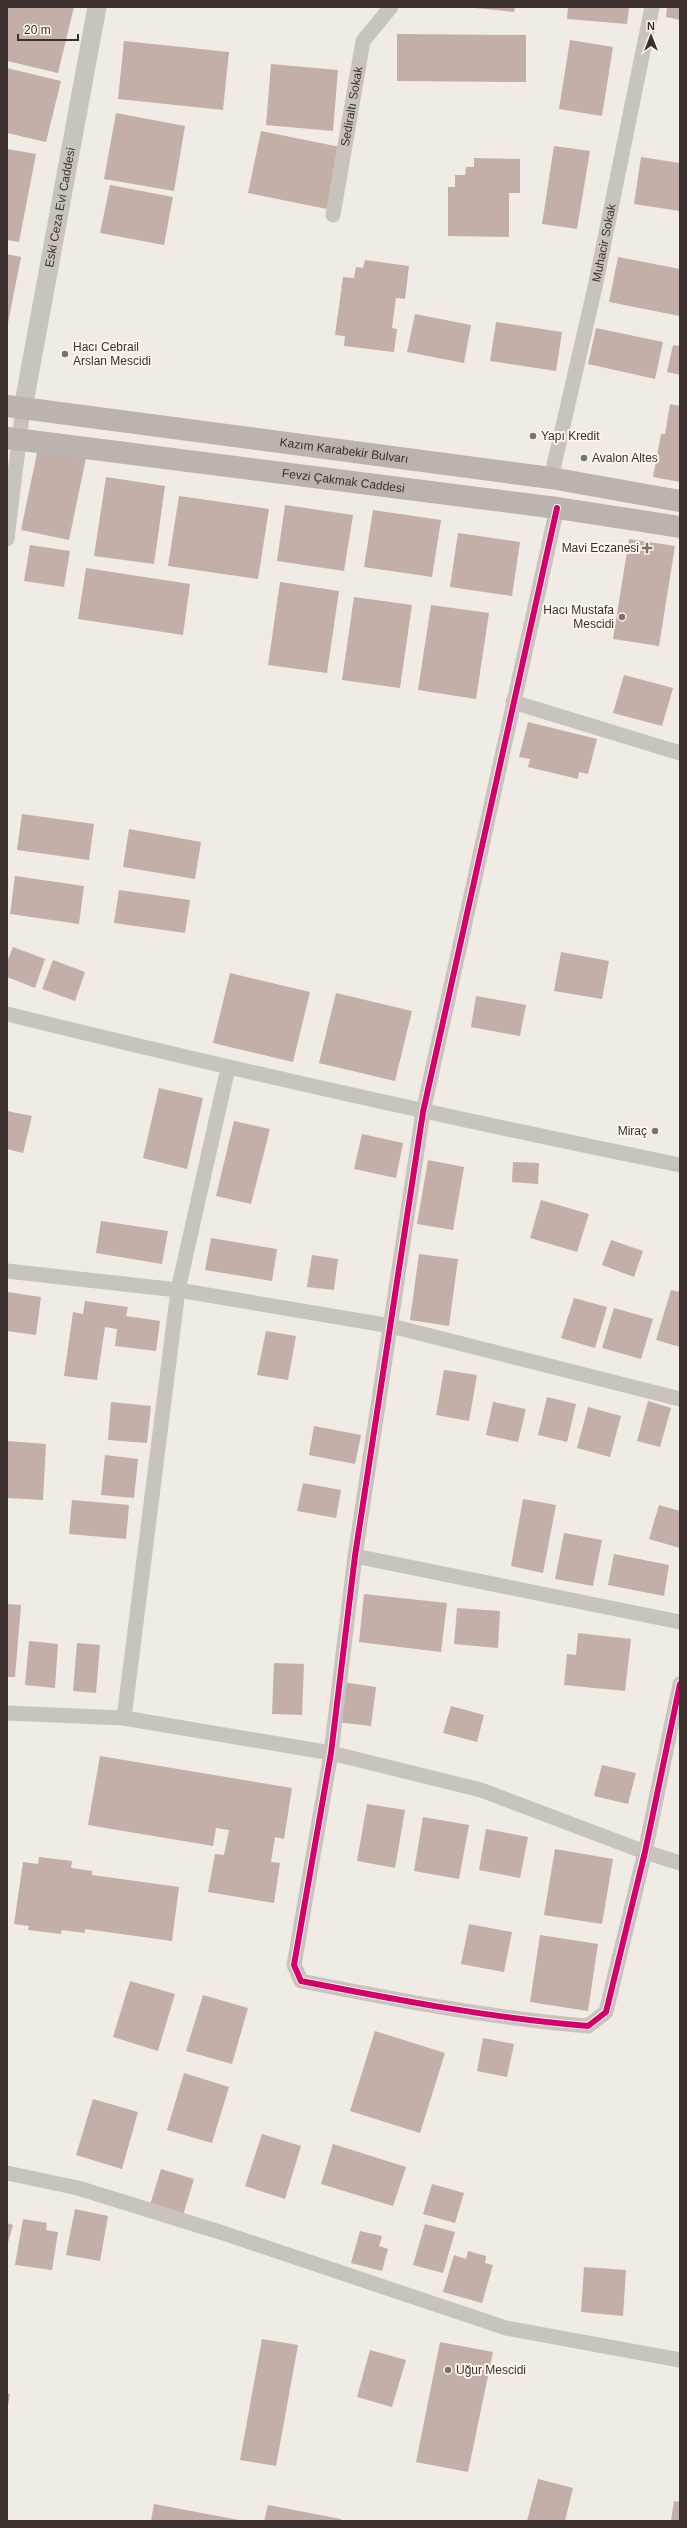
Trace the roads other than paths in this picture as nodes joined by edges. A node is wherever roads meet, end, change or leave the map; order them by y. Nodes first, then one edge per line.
1 (97, 7) edge
2 (391, 7) edge
3 (652, 7) edge
4 (333, 215) dead end
5 (15, 407) edge
6 (13, 439) edge
7 (551, 478) junction
8 (680, 501) edge
9 (557, 508) junction
10 (680, 528) edge
11 (7, 539) edge
12 (513, 702) junction
13 (680, 753) edge
14 (7, 1014) edge
15 (228, 1068) junction
16 (423, 1112) junction
17 (680, 1165) edge
18 (7, 1271) edge
19 (178, 1290) junction
20 (391, 1326) junction
21 (680, 1399) edge
22 (355, 1556) junction
23 (680, 1622) edge
24 (680, 1684) edge
25 (7, 1713) edge
26 (124, 1718) junction
27 (332, 1753) junction
28 (645, 1852) junction
29 (680, 1863) edge
30 (7, 2173) edge
31 (680, 2360) edge

1 - 5 street, Eski Ceza Evi Caddesi
2 - 4 street, Sediraltı Sokak
3 - 7 street, Muhacir Sokak
5 - 6 street
5 - 7 main road, Kazım Karabekir Bulvarı
6 - 9 main road, Fevzi Çakmak Caddesi
6 - 11 street
7 - 8 main road, Kazım Karabekir Bulvarı
9 - 10 main road, Fevzi Çakmak Caddesi
9 - 12 street
12 - 13 street
12 - 16 street
14 - 15 street
15 - 16 street
15 - 19 street
16 - 17 street
16 - 20 street
18 - 19 street
19 - 20 street
19 - 26 street
20 - 21 street
20 - 22 street
22 - 23 street
22 - 27 street
24 - 28 street
25 - 26 street
26 - 27 street
27 - 28 street
27 - 28 street
28 - 29 street
30 - 31 street

